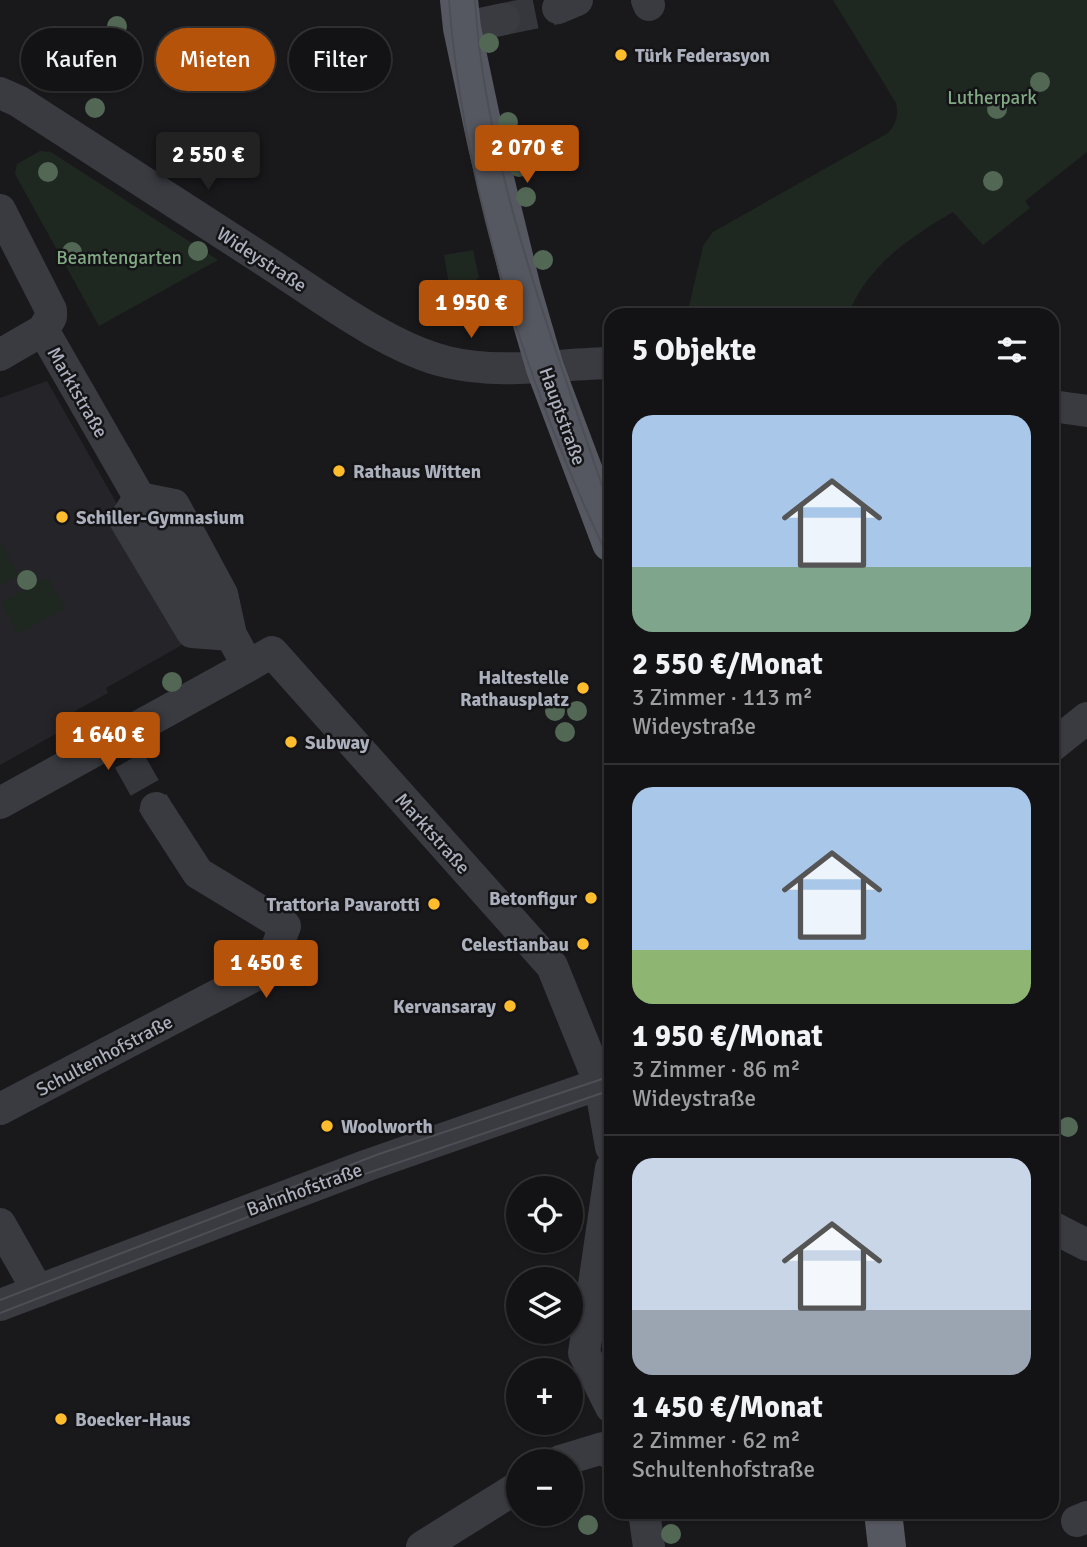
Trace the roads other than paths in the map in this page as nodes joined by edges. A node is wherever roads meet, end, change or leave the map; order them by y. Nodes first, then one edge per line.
1 (460, 14) edge
2 (504, 19) tunnel mouth
3 (0, 93) edge
4 (0, 210) edge
5 (43, 330) junction
6 (0, 355) edge
7 (604, 364) edge
8 (545, 368) junction
9 (1059, 407) edge
10 (1087, 411) edge
11 (139, 498) junction
12 (604, 524) edge
13 (204, 611) dead end
14 (231, 635) junction
15 (248, 666) junction
16 (0, 803) edge
17 (156, 807) tunnel mouth
18 (604, 1080) edge
19 (604, 1082) edge
20 (0, 1109) edge
21 (604, 1216) edge
22 (0, 1224) edge
23 (1059, 1231) edge
24 (1087, 1245) edge
25 (38, 1291) junction
26 (0, 1306) edge
27 (604, 1393) edge
28 (604, 1445) edge
29 (583, 1453) edge
30 (506, 1494) edge
31 (645, 1519) edge
32 (884, 1519) edge
33 (422, 1547) edge
34 (649, 1547) edge
35 (887, 1547) edge

1 - 2 street
1 - 8 main road, Hauptstraße
3 - 8 street, Wideystraße
4 - 5 street, Marktstraße
5 - 6 street
5 - 11 street, Marktstraße
7 - 8 street, Wideystraße
8 - 12 main road, Hauptstraße
9 - 10 street
11 - 13 street, Marktstraße
11 - 14 street
11 - 14 street
14 - 15 street
15 - 16 street
15 - 18 street, Marktstraße
17 - 20 street, Schultenhofstraße
19 - 25 street, Bahnhofstraße
21 - 27 street
22 - 25 street
23 - 24 street
25 - 26 street, Bahnhofstraße
28 - 29 street
30 - 33 street
31 - 34 street
32 - 35 main road

